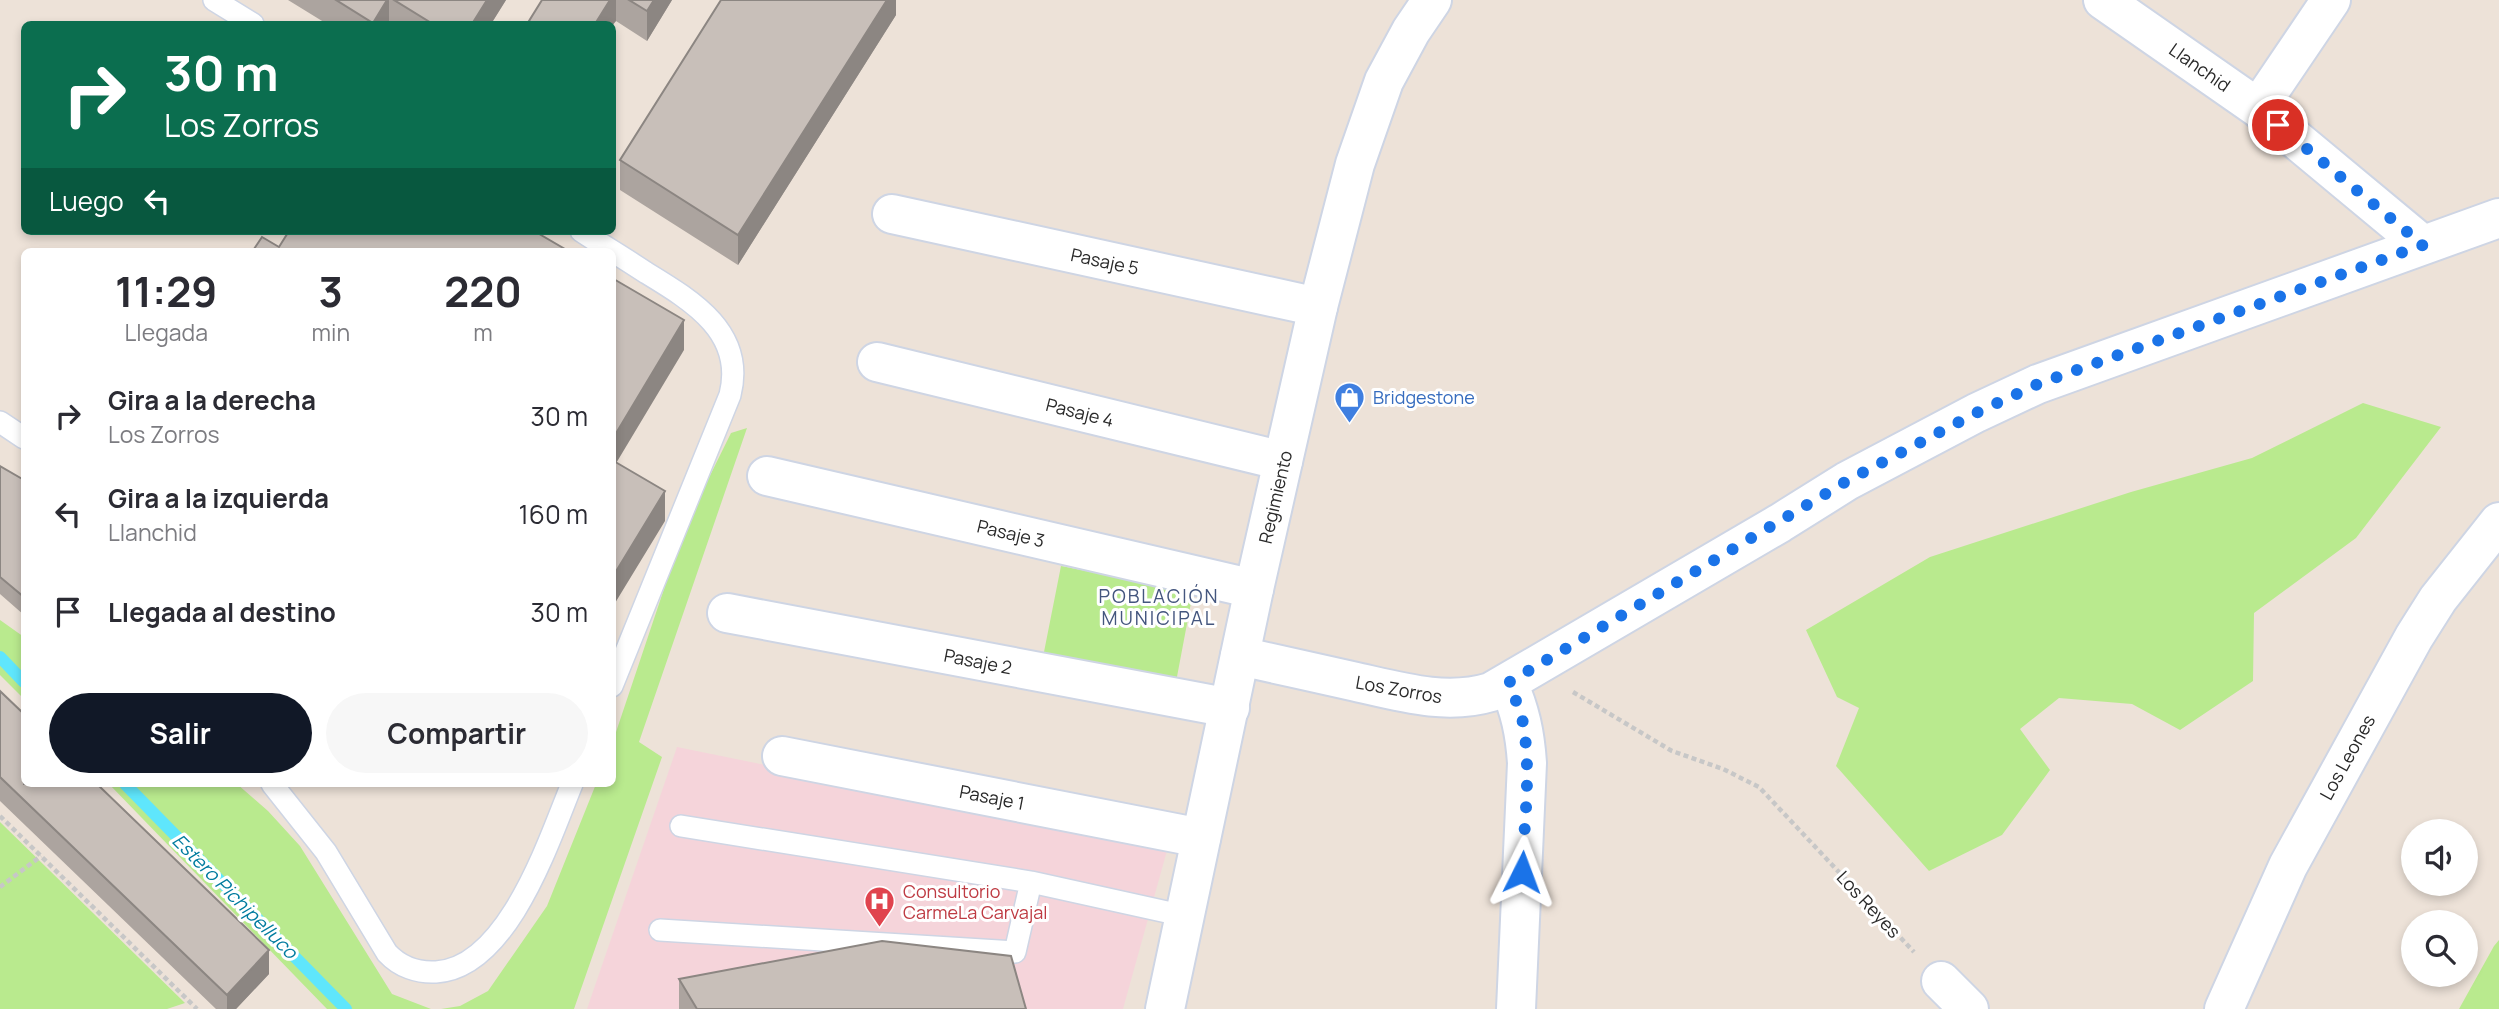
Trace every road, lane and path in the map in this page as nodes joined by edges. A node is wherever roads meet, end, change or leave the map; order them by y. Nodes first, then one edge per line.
1 (214, 0) edge
2 (1432, 0) edge
3 (2103, 0) edge
4 (2331, 0) edge
5 (248, 21) edge
6 (2258, 108) junction
7 (891, 214) dead end
8 (2499, 218) edge
9 (586, 235) edge
10 (2423, 245) junction
11 (607, 248) edge
12 (616, 253) edge
13 (1318, 307) junction
14 (877, 362) dead end
15 (0, 422) edge
16 (21, 436) edge
17 (1283, 461) junction
18 (767, 476) dead end
19 (2499, 522) edge
20 (1254, 589) junction
21 (727, 613) dead end
22 (1240, 656) junction
23 (1521, 675) junction
24 (616, 676) edge
25 (1230, 708) junction
26 (782, 756) dead end
27 (274, 787) edge
28 (571, 787) edge
29 (0, 816) edge
30 (681, 827) dead end
31 (1202, 838) junction
32 (41, 856) junction
33 (1031, 882) junction
34 (0, 887) edge
35 (1185, 916) junction
36 (660, 930) dead end
37 (1941, 981) joint
38 (197, 1009) edge
39 (1166, 1009) edge
40 (1516, 1009) edge
41 (1969, 1009) edge
42 (2224, 1009) edge

1 - 5 lane
2 - 13 street, Regimiento
3 - 6 street, Llanchid
4 - 6 street
6 - 10 street, Llanchid
7 - 13 street, Pasaje 5
8 - 10 street, Los Zorros
9 - 11 lane
10 - 23 street, Los Zorros
12 - 24 lane
13 - 17 street, Regimiento
14 - 17 street, Pasaje 4
15 - 16 lane
17 - 20 street, Regimiento
18 - 20 street, Pasaje 3
19 - 42 street, Los Leones
20 - 22 street, Regimiento
21 - 25 street, Pasaje 2
22 - 23 street, Los Zorros
22 - 25 street, Regimiento
23 - 37 path, Los Reyes
23 - 40 street
25 - 31 street, Regimiento
26 - 31 street, Pasaje 1
27 - 28 lane
29 - 32 path
30 - 33 lane
31 - 35 street, Regimiento
32 - 34 path
32 - 38 path
33 - 35 lane
33 - 36 lane
35 - 39 street, Regimiento
37 - 41 street

